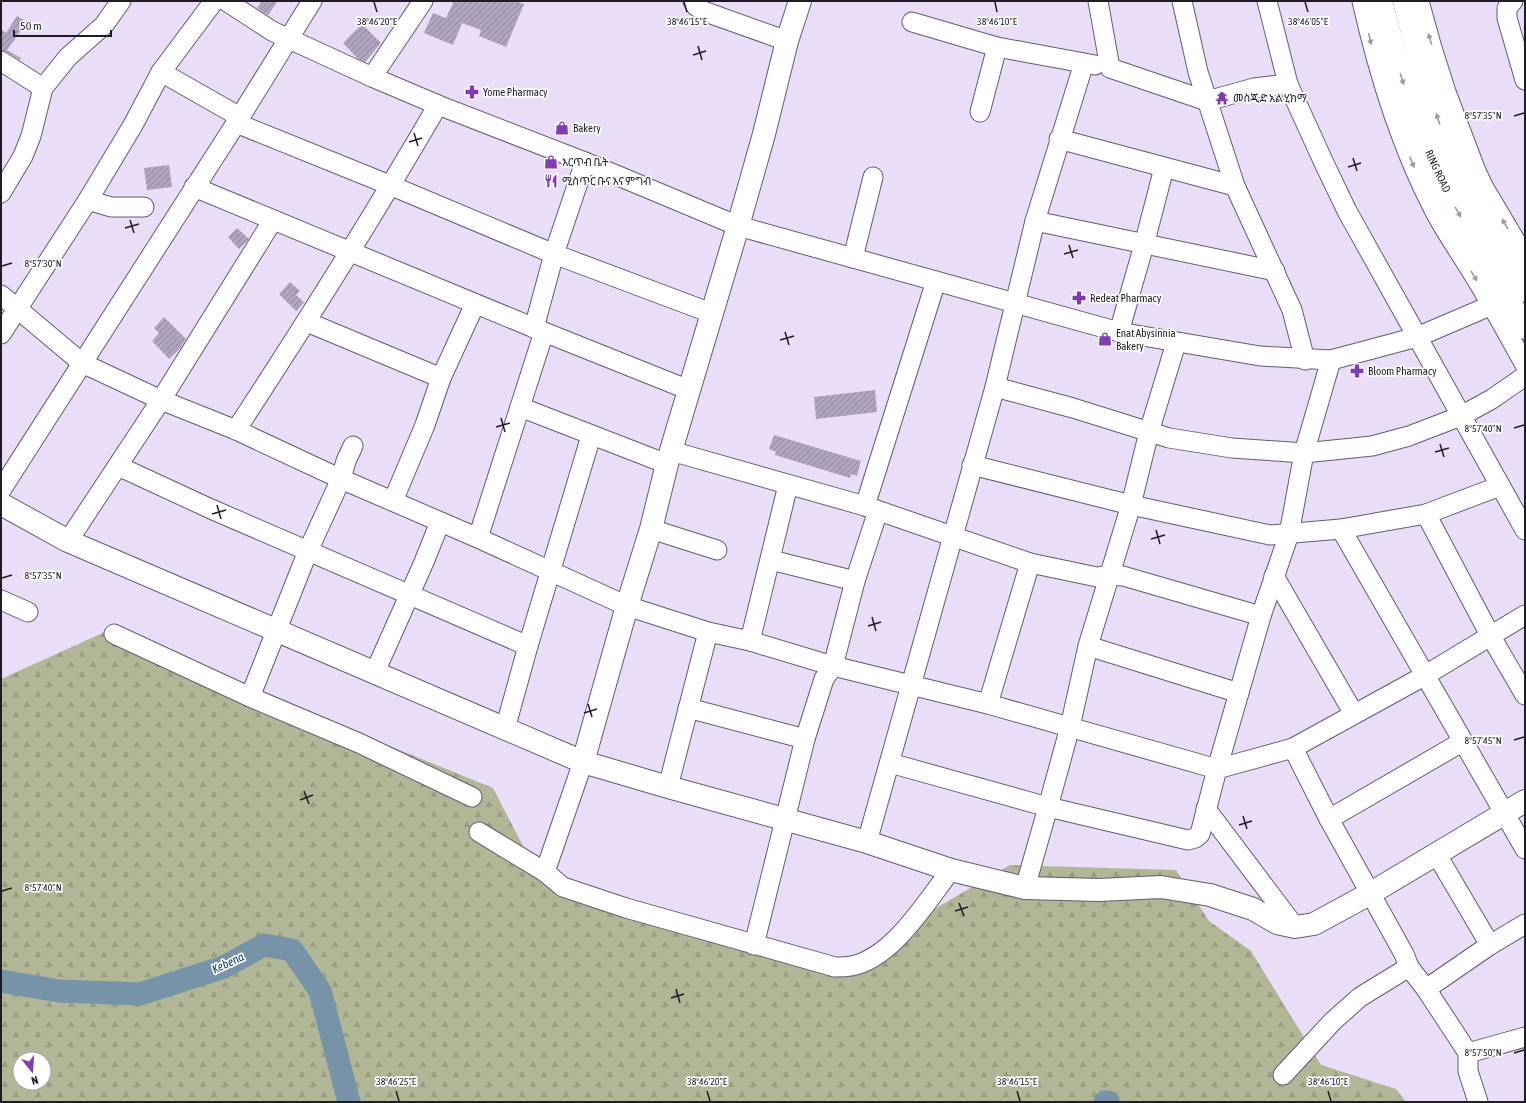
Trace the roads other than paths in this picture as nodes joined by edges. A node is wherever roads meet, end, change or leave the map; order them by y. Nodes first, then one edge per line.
1 (121, 1) edge
2 (214, 1) edge
3 (226, 1) edge
4 (312, 1) edge
5 (423, 1) edge
6 (693, 1) edge
7 (800, 1) edge
8 (1098, 1) edge
9 (1182, 1) edge
10 (1267, 1) edge
11 (1362, 1) edge
12 (1381, 1) edge
13 (1404, 1) edge
14 (1419, 1) edge
15 (1514, 1) edge
16 (912, 22) dead end
17 (288, 40) junction
18 (787, 41) junction
19 (997, 47) junction
20 (1, 61) edge
21 (1084, 63) junction
22 (1110, 68) junction
23 (161, 72) junction
24 (372, 77) junction
25 (1525, 80) edge
26 (1288, 84) junction
27 (42, 88) junction
28 (1207, 101) junction
29 (438, 105) junction
30 (980, 112) dead end
31 (238, 120) junction
32 (1059, 139) junction
33 (586, 162) junction
34 (1164, 168) junction
35 (873, 177) dead end
36 (392, 186) junction
37 (1235, 186) junction
38 (194, 187) junction
39 (1, 193) edge
40 (88, 200) junction
41 (144, 207) dead end
42 (273, 220) junction
43 (1035, 221) junction
44 (738, 226) junction
45 (1144, 245) junction
46 (351, 252) junction
47 (554, 254) junction
48 (1525, 257) edge
49 (853, 258) junction
50 (1274, 271) junction
51 (936, 281) junction
52 (1525, 291) edge
53 (1, 295) edge
54 (1016, 302) junction
55 (476, 304) junction
56 (1492, 305) junction
57 (18, 309) junction
58 (711, 313) junction
59 (307, 322) junction
60 (1525, 328) edge
61 (539, 330) junction
62 (1119, 332) junction
63 (1, 334) edge
64 (1417, 337) junction
65 (1176, 343) junction
66 (1305, 360) junction
67 (1331, 360) junction
68 (82, 363) junction
69 (1525, 365) edge
70 (1525, 376) edge
71 (441, 378) junction
72 (995, 387) junction
73 (689, 390) junction
74 (161, 400) junction
75 (520, 407) junction
76 (1461, 416) junction
77 (236, 430) junction
78 (1149, 432) junction
79 (591, 436) junction
80 (353, 446) dead end
81 (1304, 453) junction
82 (669, 458) junction
83 (118, 466) junction
84 (972, 466) junction
85 (341, 479) junction
86 (788, 485) junction
87 (1500, 486) junction
88 (1, 490) edge
89 (394, 501) junction
90 (1, 504) edge
91 (1131, 505) junction
92 (872, 509) junction
93 (1426, 514) junction
94 (440, 522) junction
95 (651, 529) junction
96 (1340, 529) junction
97 (1525, 530) edge
98 (1289, 534) junction
99 (953, 536) junction
100 (478, 538) junction
101 (68, 541) junction
102 (717, 550) dead end
103 (308, 551) junction
104 (771, 560) junction
105 (1030, 563) junction
106 (550, 572) junction
107 (1109, 575) junction
108 (1274, 576) junction
109 (856, 581) junction
110 (409, 594) junction
111 (1, 600) edge
112 (627, 606) junction
113 (28, 612) dead end
114 (1525, 615) edge
115 (1261, 616) junction
116 (278, 630) junction
117 (708, 632) junction
118 (114, 634) dead end
119 (1490, 635) junction
120 (750, 641) junction
121 (528, 646) junction
122 (1088, 646) junction
123 (833, 666) junction
124 (375, 672) junction
125 (1424, 676) junction
126 (912, 686) junction
127 (1239, 693) junction
128 (1525, 695) edge
129 (250, 697) junction
130 (988, 704) junction
131 (688, 708) junction
132 (1354, 714) junction
133 (1070, 727) junction
134 (505, 729) junction
135 (805, 740) junction
136 (1462, 742) junction
137 (1293, 748) junction
138 (583, 762) junction
139 (890, 762) junction
140 (1217, 769) junction
141 (668, 787) junction
142 (472, 797) dead end
143 (1525, 801) edge
144 (1048, 807) junction
145 (1206, 809) junction
146 (1504, 813) junction
147 (785, 818) junction
148 (1329, 819) junction
149 (479, 832) dead end
150 (867, 842) junction
151 (1525, 849) edge
152 (1437, 855) junction
153 (951, 870) junction
154 (545, 872) junction
155 (1025, 888) junction
156 (1372, 893) junction
157 (1525, 924) edge
158 (1295, 927) junction
159 (754, 945) junction
160 (1490, 945) junction
161 (1409, 967) junction
162 (1426, 989) junction
163 (1525, 1037) edge
164 (1468, 1053) junction
165 (1283, 1075) dead end
166 (1478, 1102) edge

1 - 27 street
2 - 23 street
3 - 17 street
4 - 17 street
5 - 24 street
6 - 18 street
7 - 18 main road
8 - 22 street
9 - 28 street
10 - 26 street
11 -> 56 street
12 -> 60 main road, RING ROAD
52 -> 13 main road, RING ROAD
48 -> 14 street
15 - 25 street
16 - 19 street
17 - 24 street
17 - 31 street
18 - 44 main road
19 - 21 street
19 - 30 street
20 - 27 street
21 - 22 street
21 - 32 street
22 - 28 street
23 - 31 street
23 - 40 street
24 - 29 street
26 - 28 street
26 - 64 street
27 - 39 street
28 - 37 street
29 - 33 street
29 - 36 street
31 - 36 street
31 - 38 street
32 - 34 street
32 - 43 street
33 - 44 street
33 - 47 street
34 - 37 street
34 - 45 street
35 - 49 street
36 - 46 street
36 - 47 street
37 - 50 street
38 - 42 street
38 - 68 street
40 - 41 street
40 - 57 street
42 - 46 street
42 - 74 street
43 - 45 street
43 - 54 street
44 - 49 street
44 - 58 main road
45 - 50 street
45 - 62 street
46 - 55 street
46 - 59 street
47 - 58 street
47 - 61 street
49 - 51 street
50 - 66 street
51 - 54 street
51 - 92 street
53 - 57 street
54 - 62 street
54 - 72 street
55 - 61 street
55 - 71 street
56 - 64 street
56 - 69 street
57 - 63 street
57 - 68 street
58 - 73 main road
59 - 71 street
59 - 77 street
61 - 73 street
61 - 75 street
62 - 65 street
64 - 67 street
64 - 76 street
65 - 66 street
65 - 78 street
66 - 67 street
67 - 81 street
68 - 74 street
68 - 88 street
70 - 76 street
71 - 89 street
72 - 78 street
72 - 84 street
73 - 82 main road
74 - 77 street
74 - 83 street
75 - 79 street
75 - 100 street
76 - 81 street
76 - 87 street
77 - 85 street
78 - 81 street
78 - 91 street
79 - 82 street
79 - 106 street
80 - 85 street
81 - 98 street
82 - 86 street
82 - 95 main road
83 - 101 street
83 - 103 street
84 - 91 street
84 - 99 street
85 - 89 street
85 - 103 street
86 - 92 street
86 - 104 street
87 - 93 street
87 - 97 street
89 - 94 street
90 - 101 main road
91 - 98 street
91 - 107 street
92 - 99 street
92 - 109 street
93 - 96 street
93 - 119 street
94 - 100 street
94 - 110 street
95 - 102 street
95 - 112 main road
96 - 98 street
96 - 125 street
98 - 108 street
99 - 105 street
99 - 126 street
100 - 106 street
101 - 116 main road
103 - 110 street
103 - 116 street
104 - 109 street
104 - 120 street
105 - 107 street
105 - 130 street
106 - 112 street
106 - 121 street
107 - 115 street
107 - 122 street
108 - 115 street
108 - 132 street
109 - 123 street
110 - 121 street
110 - 124 street
111 - 113 street
112 - 117 street
112 - 138 main road
114 - 119 street
115 - 127 street
116 - 124 main road
116 - 129 street
117 - 120 street
117 - 131 street
118 - 129 street
119 - 125 street
119 - 128 street
120 - 123 street
121 - 134 street
122 - 127 street
122 - 133 street
123 - 126 street
123 - 135 street
124 - 134 main road
125 - 132 street
125 - 136 street
126 - 130 street
126 - 139 street
127 - 140 street
129 - 142 street
130 - 133 street
131 - 135 street
131 - 141 street
132 - 137 street
133 - 140 street
133 - 144 street
134 - 138 main road
135 - 147 street
136 - 146 street
136 - 148 street
137 - 140 street
137 - 148 street
138 - 141 main road
138 - 154 street
139 - 144 street
139 - 150 street
140 - 145 street
141 - 147 main road
143 - 146 main road
144 - 145 street
144 - 155 street
145 - 158 street
146 - 151 street
146 - 152 main road
147 - 150 main road
147 - 159 street
148 - 156 street
149 - 154 street
150 - 153 main road
152 - 156 main road
152 - 160 street
153 - 155 main road
153 - 159 street
154 - 159 street
155 - 158 main road
156 - 158 main road
156 - 161 street
157 - 160 street
160 - 162 street
161 - 162 street
161 - 165 street
162 - 164 street
163 - 164 street
164 - 166 street

